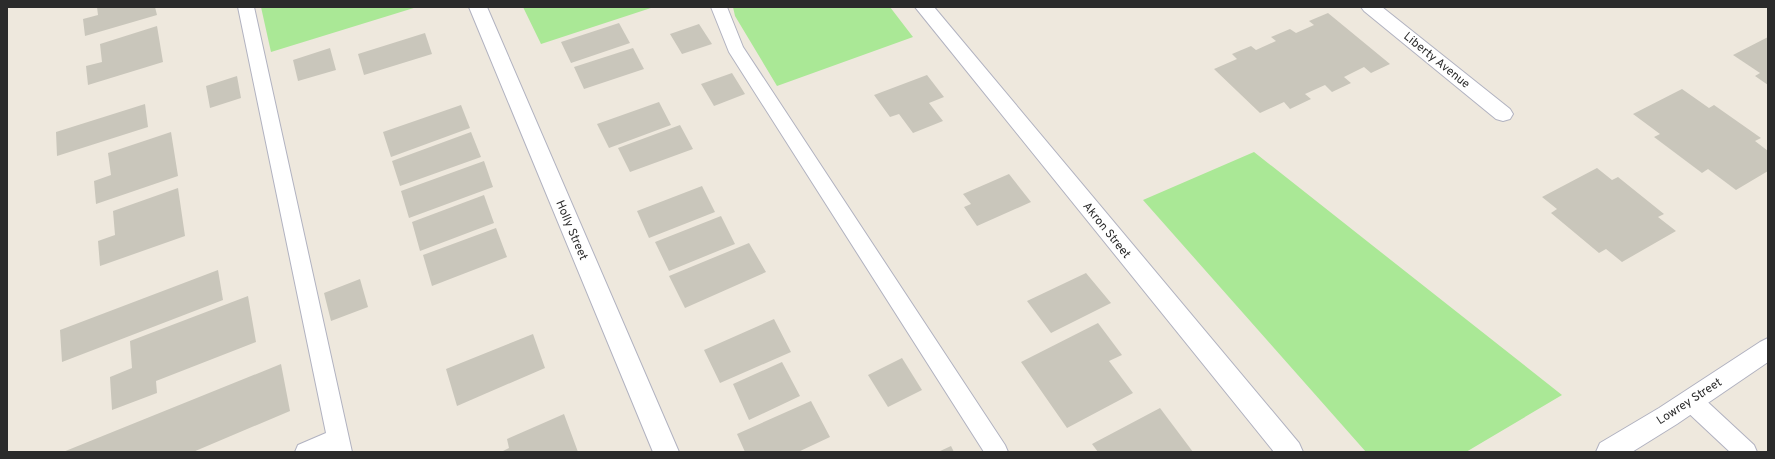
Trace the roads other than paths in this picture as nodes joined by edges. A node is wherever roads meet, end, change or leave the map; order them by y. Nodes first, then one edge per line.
1 (246, 7) edge
2 (478, 7) edge
3 (719, 7) edge
4 (924, 7) edge
5 (1370, 7) edge
6 (1503, 114) dead end
7 (1768, 349) edge
8 (1691, 401) junction
9 (339, 445) edge
10 (306, 452) edge
11 (666, 452) edge
12 (997, 452) edge
13 (1290, 452) edge
14 (1609, 452) edge
15 (1746, 452) edge

1 - 9 lane
2 - 11 street, Holly Street
3 - 12 lane
4 - 13 street, Akron Street
5 - 6 street, Liberty Avenue
7 - 8 street, Lowrey Street
8 - 14 street, Lowrey Street
8 - 15 lane
9 - 10 lane

